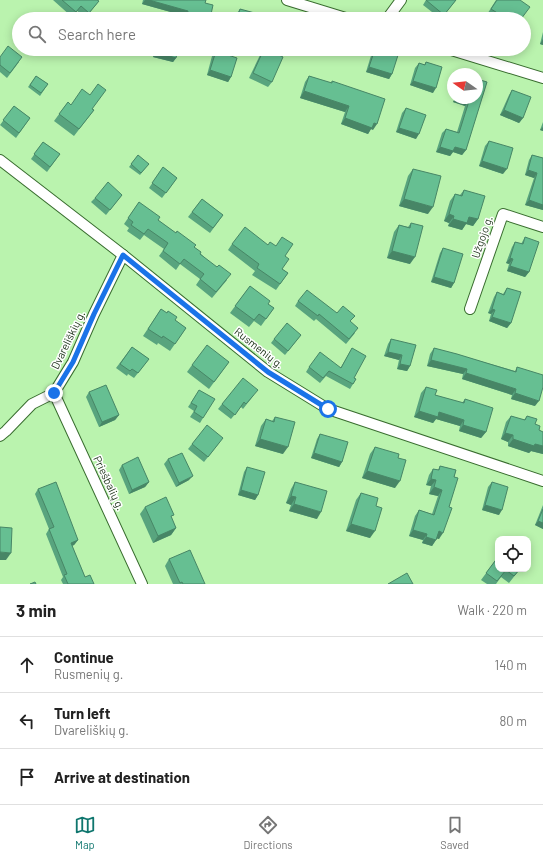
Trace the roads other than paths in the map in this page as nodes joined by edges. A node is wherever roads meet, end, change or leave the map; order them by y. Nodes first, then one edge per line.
1 (287, 0) edge
2 (401, 0) edge
3 (326, 12) edge
4 (392, 12) edge
5 (471, 56) edge
6 (543, 78) edge
7 (0, 160) edge
8 (543, 227) edge
9 (123, 255) junction
10 (470, 309) dead end
11 (54, 393) junction
12 (0, 436) edge
13 (543, 481) edge
14 (142, 584) edge

1 - 3 street
2 - 4 street
5 - 6 street
7 - 9 street, Rusmenių g.
8 - 10 street, Užgojo g.
9 - 11 street, Dvareliškių g.
9 - 13 street, Rusmenių g.
11 - 12 street
11 - 14 street, Priešbalių g.

